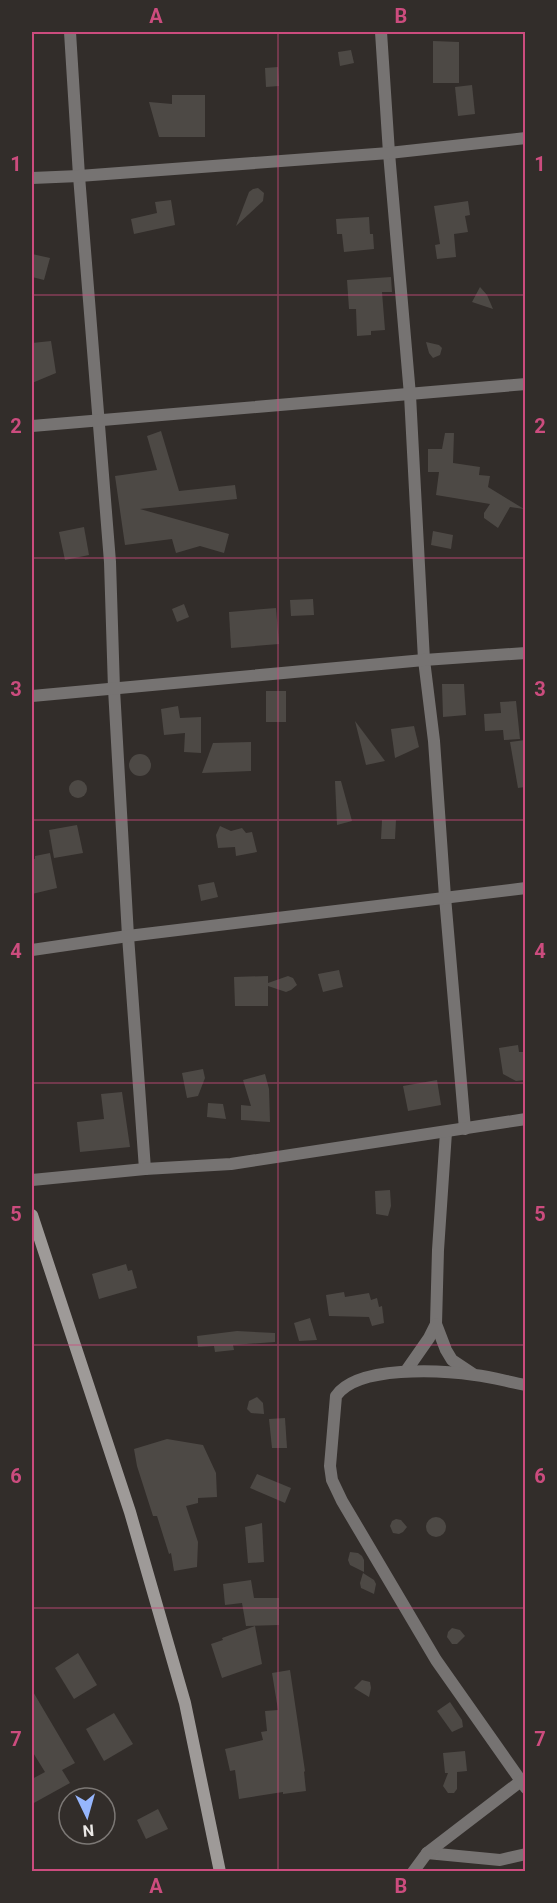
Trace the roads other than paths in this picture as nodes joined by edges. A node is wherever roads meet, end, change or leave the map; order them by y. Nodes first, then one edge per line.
1 (70, 32) edge
2 (381, 32) edge
3 (525, 138) edge
4 (389, 153) junction
5 (79, 176) junction
6 (32, 178) edge
7 (525, 384) edge
8 (410, 395) junction
9 (97, 419) junction
10 (32, 426) edge
11 (525, 653) edge
12 (424, 660) junction
13 (114, 689) junction
14 (32, 696) edge
15 (525, 888) edge
16 (445, 897) junction
17 (128, 936) junction
18 (32, 950) edge
19 (525, 1119) edge
20 (465, 1129) junction
21 (446, 1132) junction
22 (145, 1169) junction
23 (32, 1180) edge
24 (32, 1215) edge
25 (436, 1324) junction
26 (406, 1371) junction
27 (473, 1374) junction
28 (525, 1385) edge
29 (524, 1783) edge
30 (427, 1853) junction
31 (525, 1854) edge
32 (220, 1872) edge
33 (412, 1872) edge

1 - 5 street
2 - 4 street
3 - 4 street
4 - 5 street
4 - 8 street
5 - 6 street
5 - 9 street
7 - 8 street
8 - 9 street
8 - 12 street
9 - 10 street
9 - 13 street
11 - 12 street
12 - 13 street
12 - 16 street
13 - 14 street
13 - 17 street
15 - 16 street
16 - 17 street
16 - 20 street
17 - 18 street
17 - 22 street
19 - 20 street
20 - 21 street
21 - 22 street
21 - 25 street
22 - 23 street
24 - 32 main road
25 - 26 street
25 - 27 street
26 - 27 street
26 - 29 street
27 - 28 street
29 - 30 street
30 - 31 street
30 - 33 street

